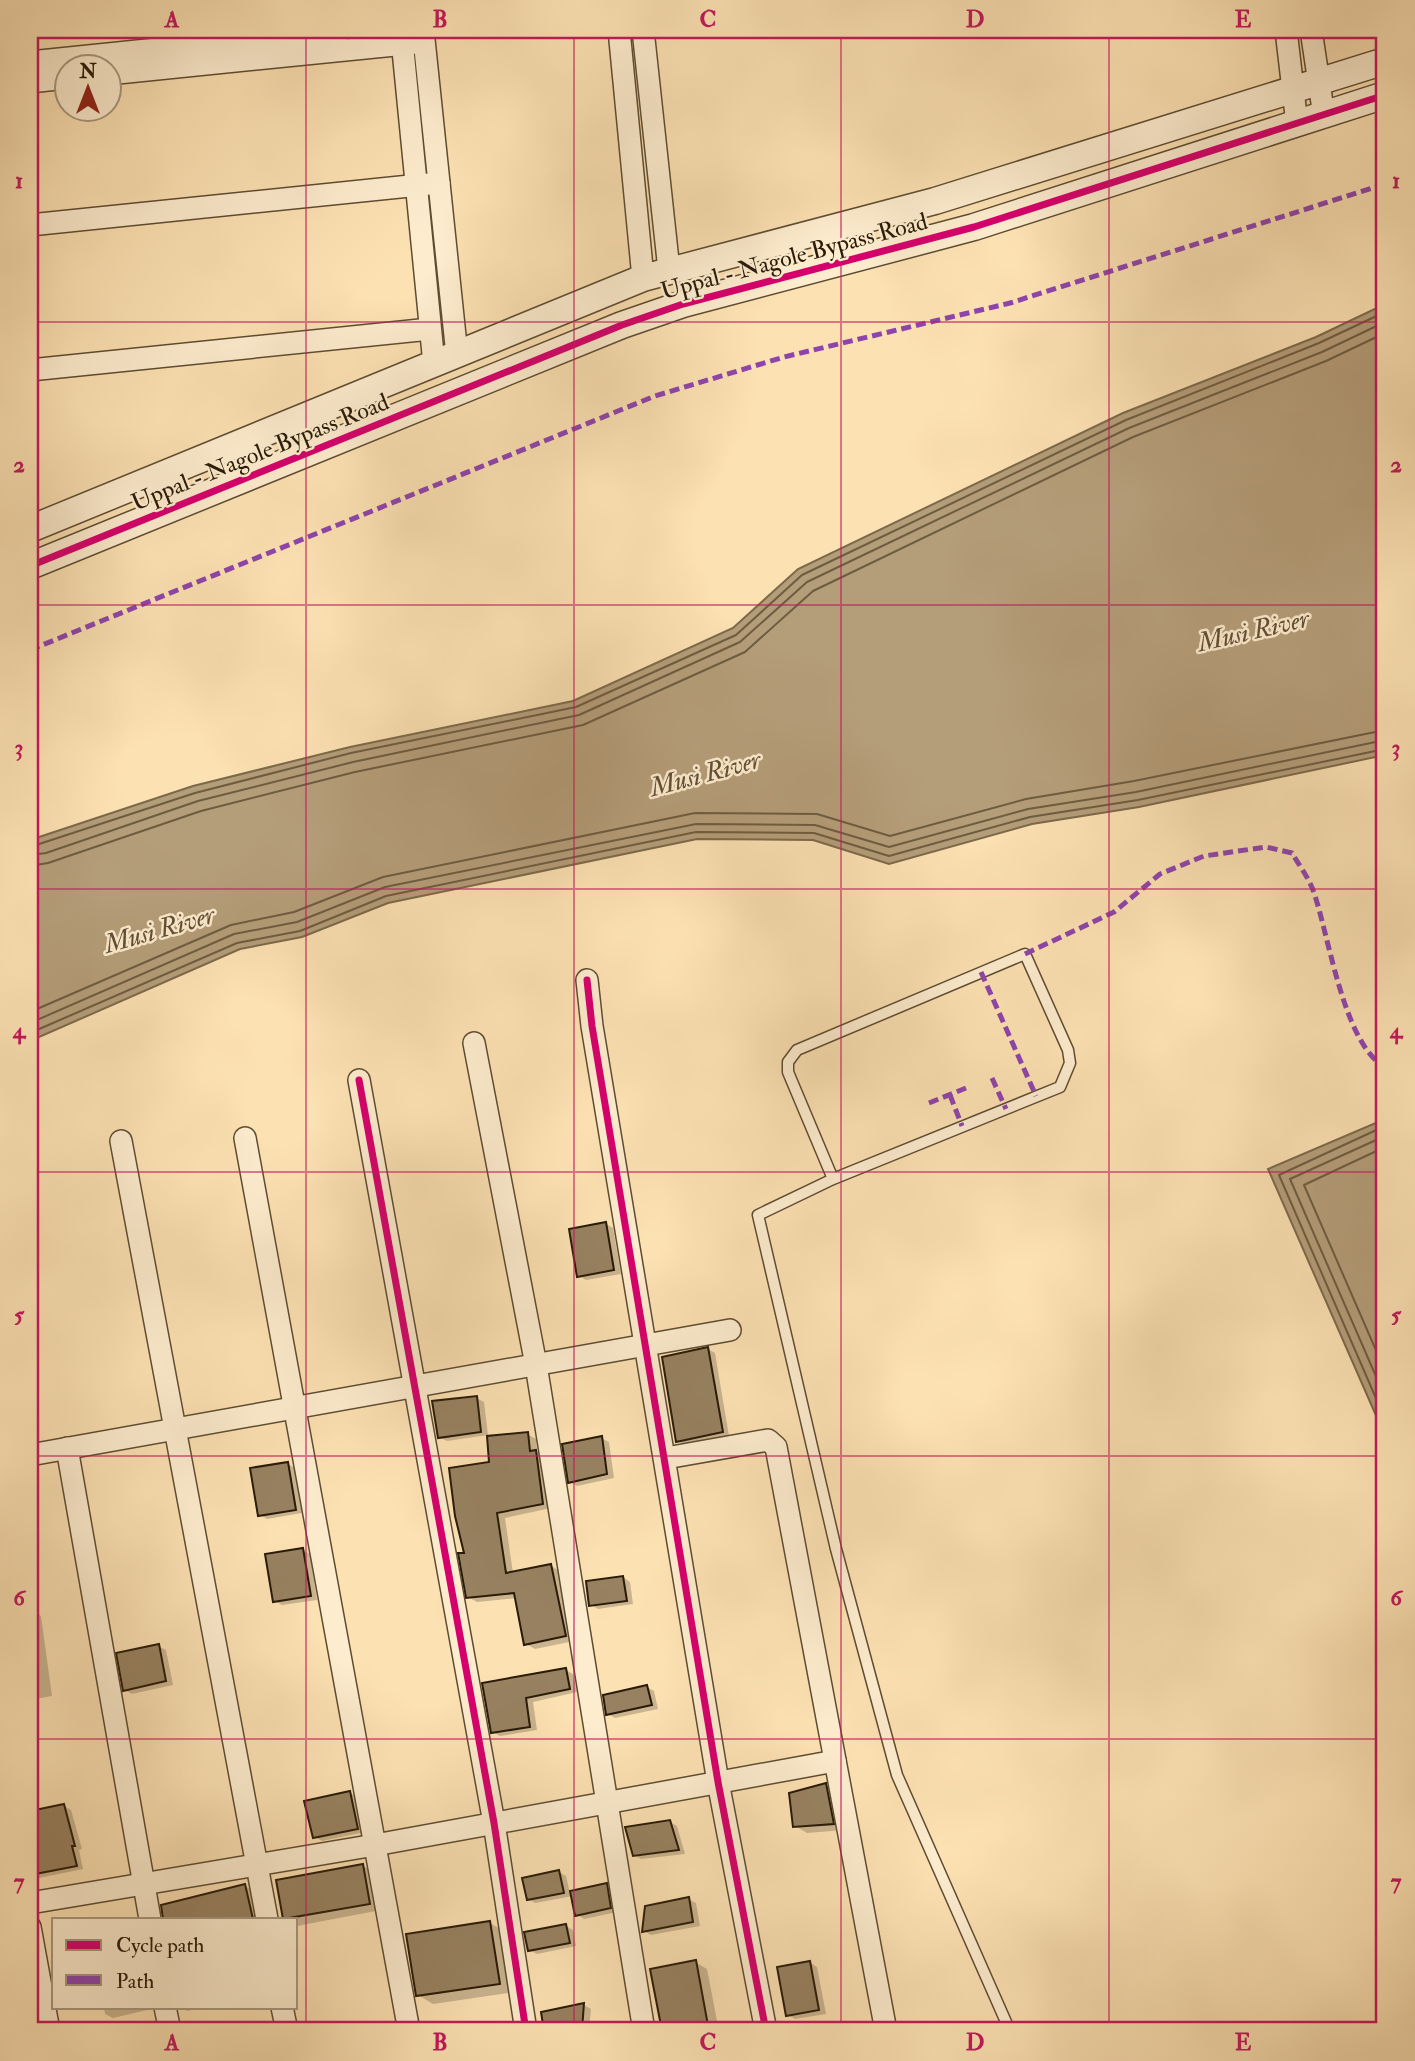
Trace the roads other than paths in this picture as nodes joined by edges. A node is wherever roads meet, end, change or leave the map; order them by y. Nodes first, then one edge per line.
1 (343, 30) edge
2 (619, 30) edge
3 (643, 30) edge
4 (1286, 30) edge
5 (1311, 30) edge
6 (424, 36) edge
7 (401, 37) edge
8 (1385, 61) edge
9 (30, 62) edge
10 (122, 72) edge
11 (52, 80) edge
12 (30, 82) edge
13 (1304, 88) junction
14 (1385, 95) edge
15 (1324, 116) junction
16 (1297, 124) junction
17 (439, 183) junction
18 (416, 185) junction
19 (30, 225) edge
20 (669, 270) junction
21 (643, 278) junction
22 (430, 329) junction
23 (445, 359) junction
24 (30, 370) edge
25 (30, 529) edge
26 (30, 566) edge
27 (587, 979) dead end
28 (474, 1043) dead end
29 (359, 1080) dead end
30 (246, 1138) dead end
31 (121, 1141) dead end
32 (833, 1180) junction
33 (730, 1330) dead end
34 (647, 1345) junction
35 (536, 1365) junction
36 (415, 1386) junction
37 (295, 1408) junction
38 (174, 1429) junction
39 (66, 1448) junction
40 (30, 1455) edge
41 (666, 1458) junction
42 (835, 1761) junction
43 (719, 1782) junction
44 (605, 1803) junction
45 (494, 1823) junction
46 (375, 1845) junction
47 (258, 1864) junction
48 (143, 1884) junction
49 (30, 1903) edge
50 (150, 1918) edge
51 (267, 1918) edge
52 (30, 1927) edge
53 (166, 2008) edge
54 (282, 2008) edge
55 (49, 2031) edge
56 (170, 2031) edge
57 (287, 2031) edge
58 (409, 2031) edge
59 (526, 2031) edge
60 (644, 2031) edge
61 (766, 2031) edge
62 (886, 2031) edge
63 (1010, 2031) edge

1 - 9 street
2 - 21 street
3 - 20 street
4 - 13 street
5 - 13 street
6 - 7 street
6 - 17 street
7 - 10 street
7 - 18 street
8 - 13 street, Uppal - Nagole Bypass Road
11 - 12 street
13 - 15 street
13 - 16 street
13 - 20 street, Uppal - Nagole Bypass Road
14 - 15 street, Uppal - Nagole Bypass Road
15 - 16 street, Uppal - Nagole Bypass Road
16 - 26 street, Uppal - Nagole Bypass Road
17 - 18 street
17 - 23 street
18 - 19 street
18 - 22 street
20 - 21 street, Uppal - Nagole Bypass Road
21 - 23 street, Uppal - Nagole Bypass Road
22 - 23 street
22 - 24 street
23 - 25 street, Uppal - Nagole Bypass Road
27 - 34 street
28 - 35 street
29 - 36 street
30 - 37 street
31 - 38 street
32 - 32 lane
32 - 63 lane
33 - 34 street
34 - 35 street
34 - 41 street
35 - 36 street
35 - 44 street
36 - 37 street
36 - 45 street
37 - 38 street
37 - 46 street
38 - 39 street
38 - 47 street
39 - 40 street
39 - 48 street
41 - 42 street
41 - 43 street
42 - 43 street
42 - 62 street
43 - 44 street
43 - 61 street
44 - 45 street
44 - 60 street
45 - 46 street
45 - 59 street
46 - 47 street
46 - 58 street
47 - 48 street
47 - 51 street
48 - 49 street
48 - 50 street
52 - 55 street
53 - 56 street
54 - 57 street

